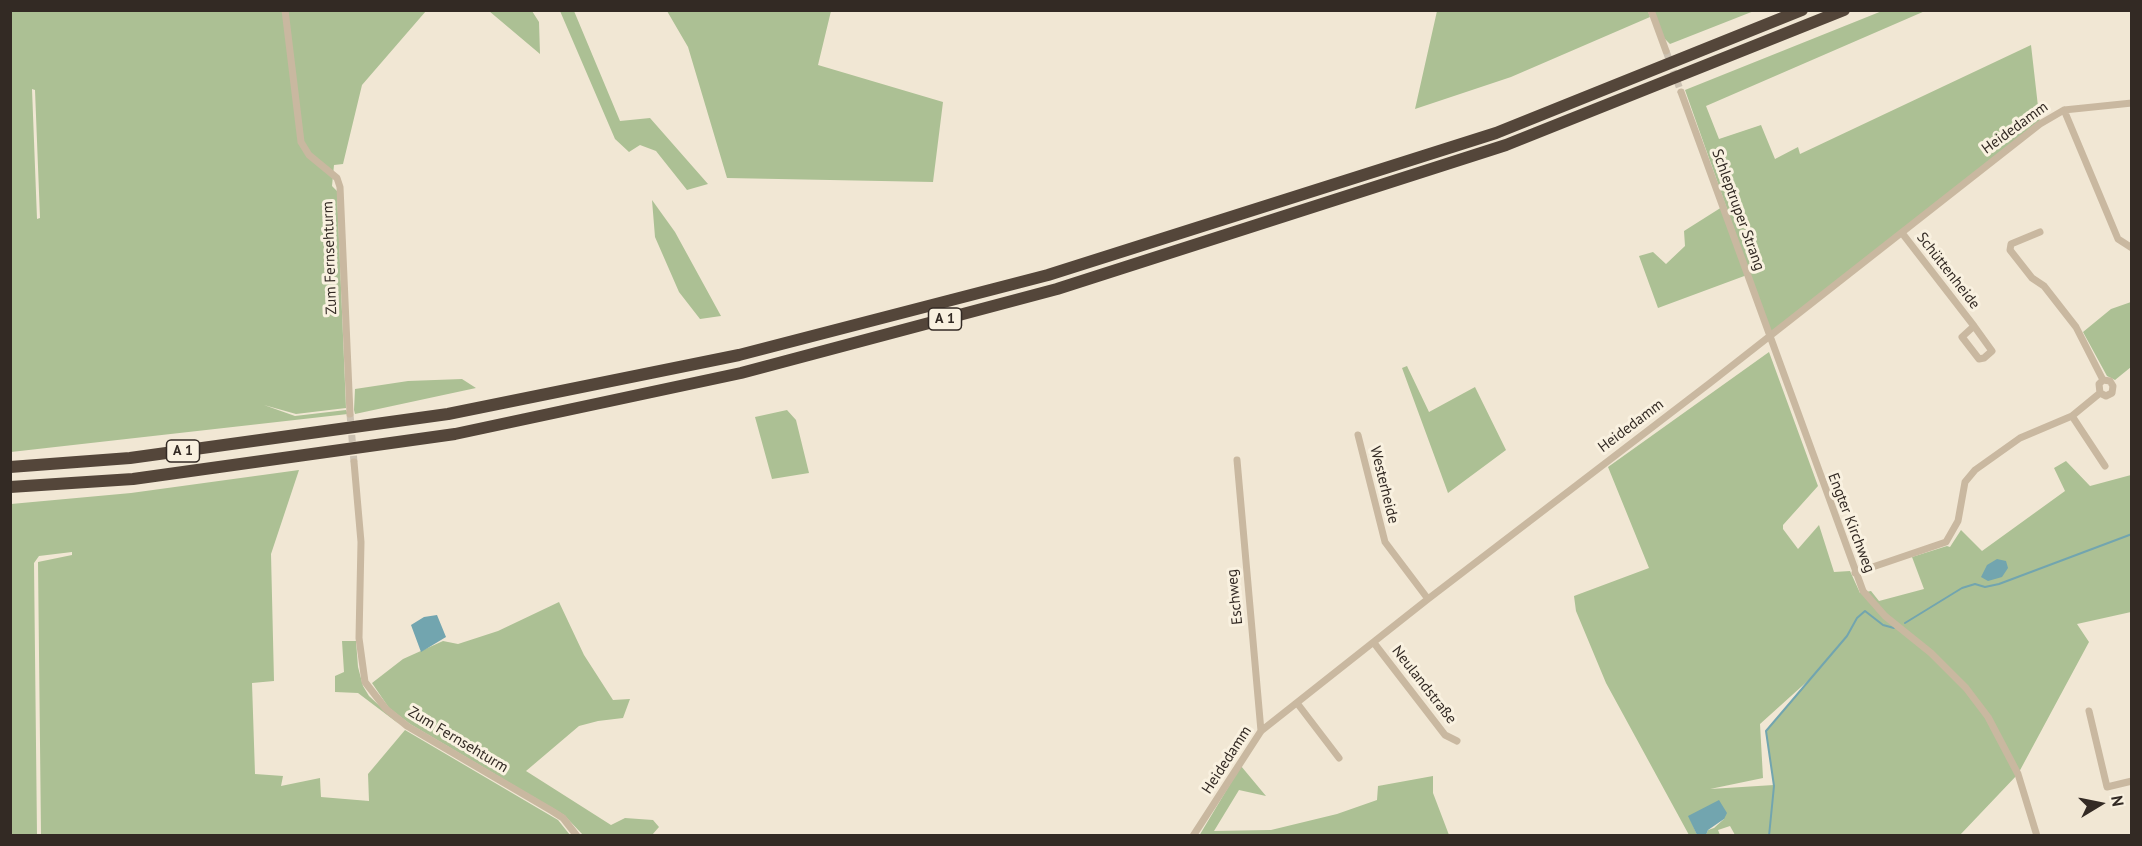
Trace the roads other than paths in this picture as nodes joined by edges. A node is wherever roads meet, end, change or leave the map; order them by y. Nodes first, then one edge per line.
1 (285, 10) edge
2 (1651, 10) edge
3 (1802, 10) edge
4 (1844, 10) edge
5 (1666, 51) tunnel mouth
6 (1681, 92) tunnel mouth
7 (2132, 103) edge
8 (2064, 110) junction
9 (2040, 232) dead end
10 (1902, 233) junction
11 (2132, 248) edge
12 (1974, 326) junction
13 (1769, 337) junction
14 (2103, 381) junction
15 (2100, 393) junction
16 (350, 414) tunnel mouth
17 (2072, 416) junction
18 (1358, 435) dead end
19 (1237, 460) dead end
20 (354, 462) tunnel mouth
21 (2105, 466) dead end
22 (10, 467) edge
23 (10, 487) edge
24 (1855, 573) junction
25 (1428, 598) junction
26 (1374, 643) junction
27 (1297, 703) junction
28 (2089, 711) dead end
29 (1261, 731) junction
30 (1456, 741) dead end
31 (1339, 758) dead end
32 (2132, 781) edge
33 (578, 836) edge
34 (1193, 836) edge
35 (2037, 836) edge

1 - 16 street, Zum Fernsehturm
2 - 5 street
3 - 22 highway, A 1
4 - 23 highway, A 1
6 - 13 street, Schleptruper Strang
7 - 8 street, Heidedamm
8 - 10 street, Heidedamm
8 - 11 street
9 - 14 street
10 - 12 street, Schüttenheide
10 - 13 street, Heidedamm
12 - 12 street, Schüttenheide
13 - 24 street, Engter Kirchweg
13 - 25 street, Heidedamm
14 - 15 street
14 - 15 street
15 - 17 street
17 - 21 street
17 - 24 street
18 - 25 street, Westerheide
19 - 29 street, Eschweg
20 - 33 street, Zum Fernsehturm
24 - 35 street, Engter Kirchweg
25 - 26 street, Heidedamm
26 - 27 street, Heidedamm
26 - 30 street, Neulandstraße
27 - 29 street, Heidedamm
27 - 31 street
28 - 32 street
29 - 34 street, Heidedamm

